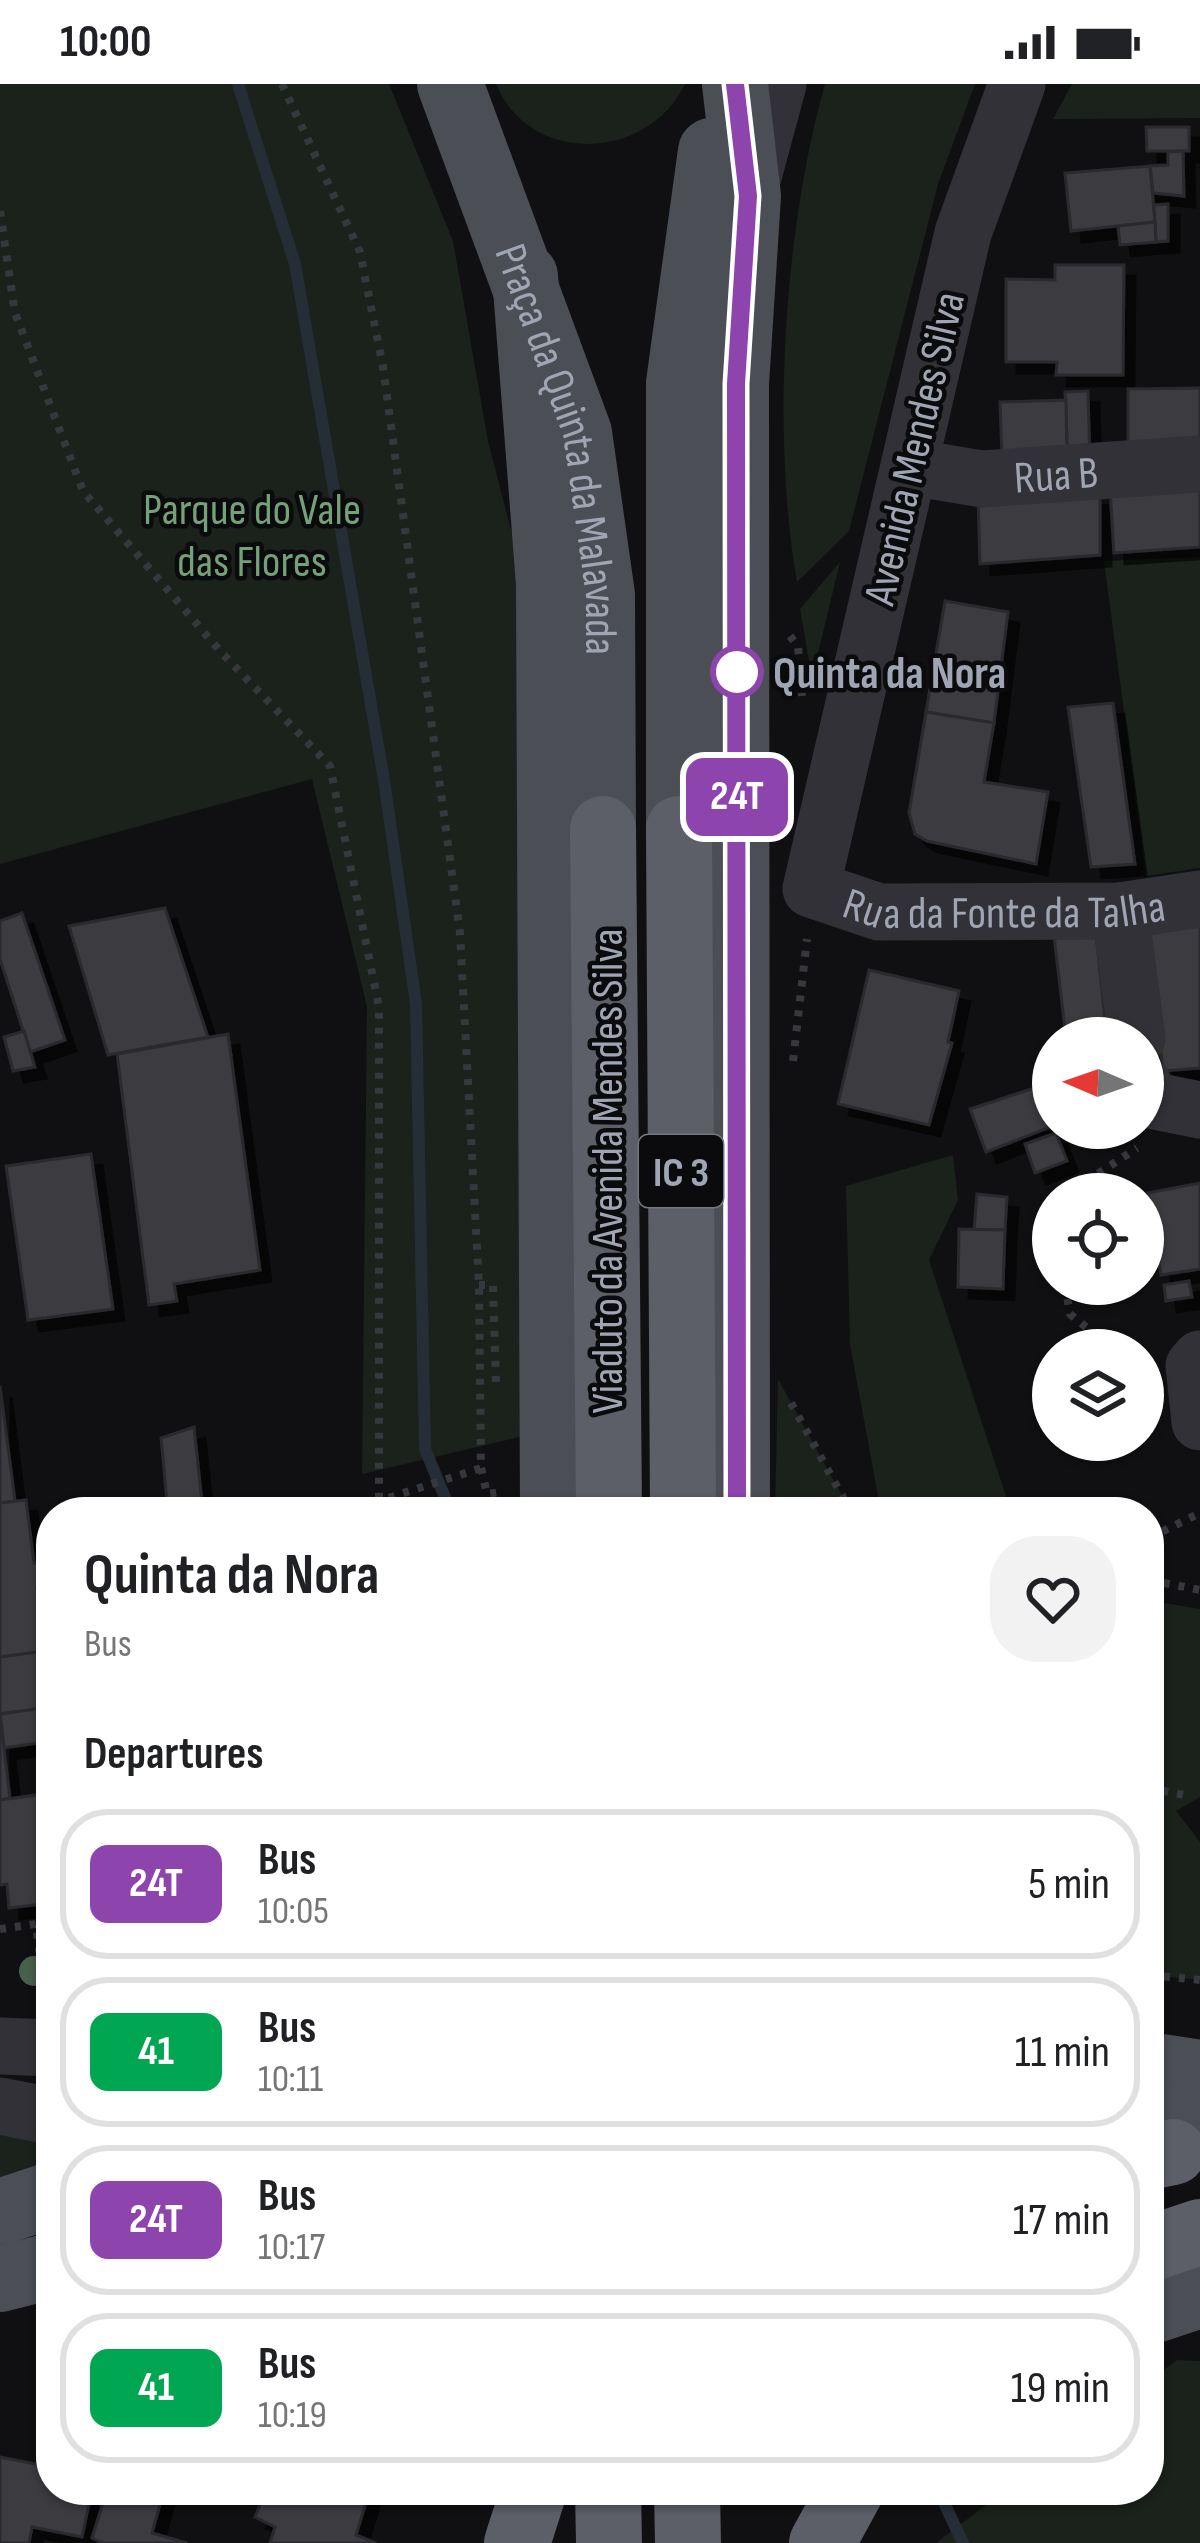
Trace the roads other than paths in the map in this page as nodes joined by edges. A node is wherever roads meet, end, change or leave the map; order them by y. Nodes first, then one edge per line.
1 (450, 84) edge
2 (720, 84) edge
3 (735, 84) edge
4 (778, 84) edge
5 (1017, 84) edge
6 (748, 196) junction
7 (525, 275) junction
8 (1200, 464) edge
9 (910, 466) junction
10 (603, 829) joint
11 (680, 829) joint
12 (811, 889) joint
13 (1200, 899) edge
14 (1120, 911) junction
15 (1134, 1017) edge
16 (1164, 1103) edge
17 (1200, 1110) edge
18 (1200, 1359) edge
19 (1200, 1422) edge
20 (553, 1497) edge
21 (609, 1497) edge
22 (683, 1497) edge
23 (737, 1497) edge
24 (0, 2046) edge
25 (36, 2047) edge
26 (0, 2106) edge
27 (36, 2113) edge
28 (36, 2200) edge
29 (0, 2212) edge
30 (1200, 2232) edge
31 (1164, 2243) edge
32 (36, 2270) edge
33 (0, 2279) edge
34 (1200, 2295) edge
35 (1164, 2307) edge
36 (510, 2505) edge
37 (529, 2505) edge
38 (608, 2505) edge
39 (687, 2505) edge
40 (842, 2505) edge
41 (867, 2505) edge
42 (496, 2543) edge
43 (517, 2543) edge
44 (609, 2543) edge
45 (688, 2543) edge
46 (823, 2543) edge

1 - 7 main road, Praça da Quinta da Malavada
2 - 11 main road, Praça da Quinta da Malavada
3 - 6 main road
4 - 6 street
5 - 9 street, Avenida Mendes Silva
6 - 23 main road
7 - 10 main road, Praça da Quinta da Malavada
7 - 20 main road
8 - 9 street, Rua B
9 - 12 street, Avenida Mendes Silva
10 - 21 highway, Viaduto da Avenida Mendes Silva / IC 3
11 - 22 highway, Viaduto da Avenida Mendes Silva / IC 3
12 - 14 street, Rua da Fonte da Talha
13 - 14 street, Rua da Fonte da Talha
14 - 15 street
16 - 17 street
18 - 19 street
24 - 25 street
26 - 27 street
28 - 29 main road
30 - 31 highway
32 - 33 main road
34 - 35 main road
36 - 42 street
37 - 43 highway
38 - 44 highway
39 - 45 highway
40 - 46 highway
41 - 46 main road

